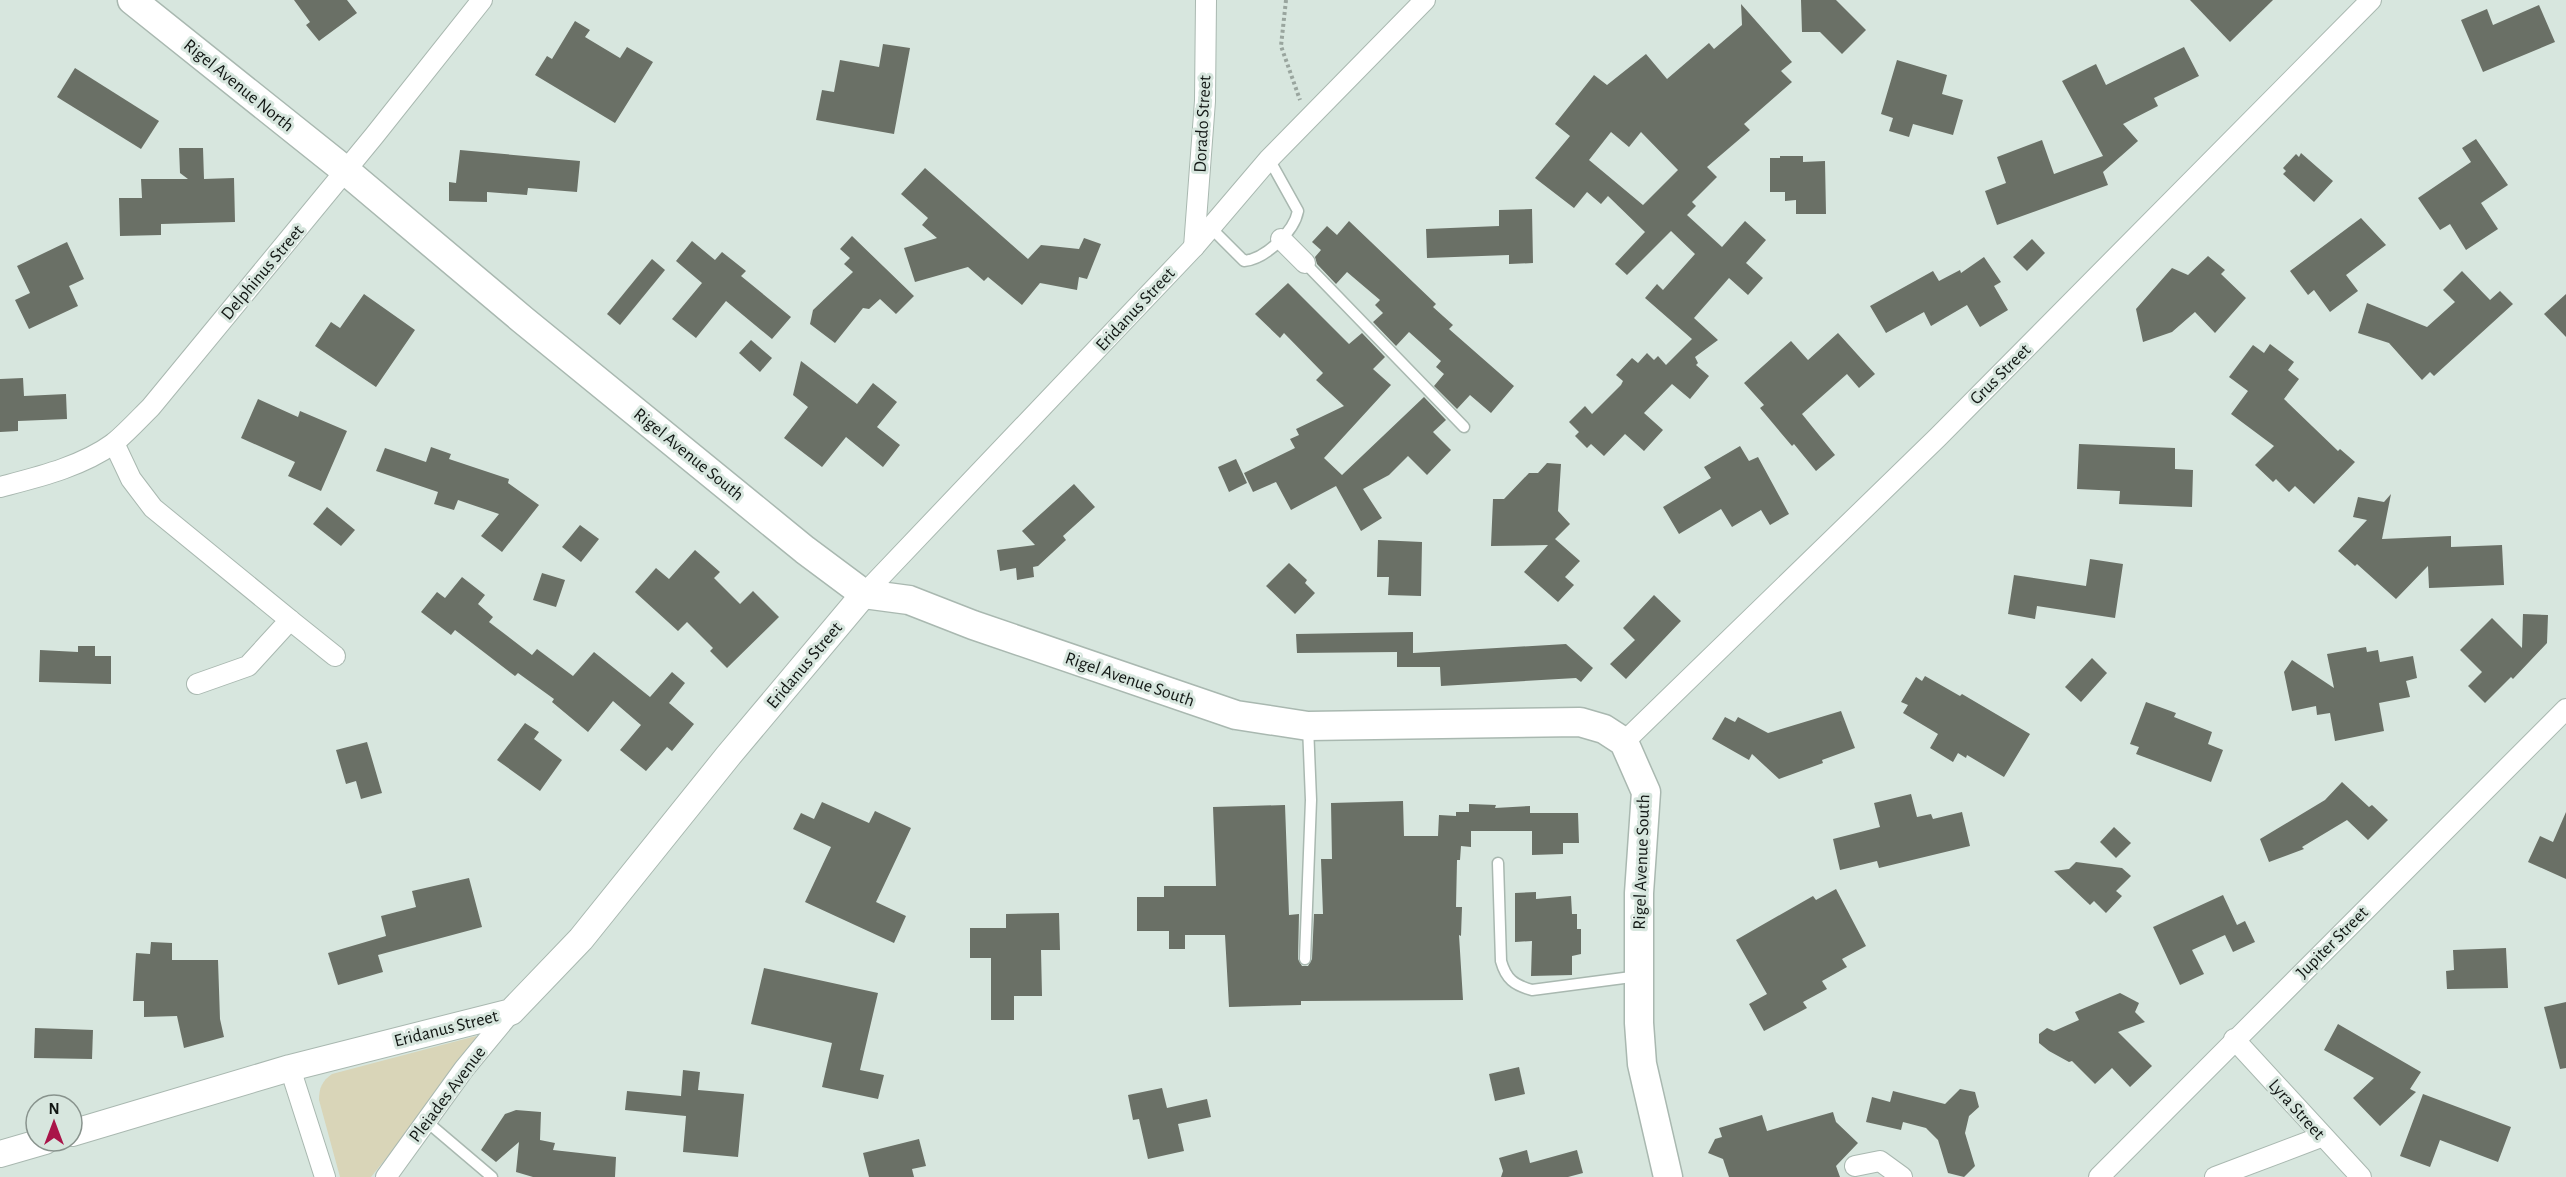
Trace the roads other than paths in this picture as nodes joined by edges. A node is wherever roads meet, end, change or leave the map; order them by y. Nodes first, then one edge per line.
1 (132, 0) edge
2 (482, 0) edge
3 (1206, 0) edge
4 (1425, 0) edge
5 (2371, 0) edge
6 (1269, 159) junction
7 (346, 171) junction
8 (1209, 226) junction
9 (1281, 239) junction
10 (1194, 247) junction
11 (1305, 263) joint
12 (1464, 427) dead end
13 (114, 443) junction
14 (0, 487) edge
15 (864, 594) junction
16 (290, 620) junction
17 (335, 656) dead end
18 (197, 684) dead end
19 (2566, 709) edge
20 (1308, 726) junction
21 (1624, 742) junction
22 (1498, 863) dead end
23 (1305, 959) dead end
24 (1639, 976) junction
25 (511, 1012) junction
26 (2234, 1039) junction
27 (290, 1068) junction
28 (426, 1121) junction
29 (84, 1129) edge
30 (2321, 1137) junction
31 (24, 1147) edge
32 (0, 1154) edge
33 (1855, 1166) dead end
34 (325, 1177) edge
35 (386, 1177) edge
36 (492, 1177) edge
37 (1668, 1177) edge
38 (1902, 1177) edge
39 (2099, 1177) edge
40 (2215, 1177) edge
41 (2361, 1177) edge

1 - 7 main road, Rigel Avenue North
2 - 7 street, Delphinus Street
3 - 10 street, Dorado Street
4 - 6 street, Eridanus Street
5 - 21 street, Grus Street
6 - 8 street, Eridanus Street
6 - 9 lane
7 - 13 street, Delphinus Street
7 - 15 main road, Rigel Avenue South
8 - 9 lane
8 - 10 street, Eridanus Street
9 - 11 street
10 - 15 street, Eridanus Street
11 - 12 lane
13 - 14 street, Delphinus Street
13 - 16 street
15 - 20 main road, Rigel Avenue South
15 - 25 street, Eridanus Street
16 - 17 street
16 - 18 street
19 - 26 street, Jupiter Street
20 - 21 main road, Rigel Avenue South
20 - 23 lane
21 - 24 main road, Rigel Avenue South
22 - 24 lane
24 - 37 main road, Rigel Avenue South
25 - 27 street, Eridanus Street
25 - 28 street, Pleiades Avenue
26 - 30 street, Lyra Street
26 - 39 street, Jupiter Street
27 - 29 street, Eridanus Street
27 - 34 street
28 - 35 street, Pleiades Avenue
28 - 36 lane
30 - 40 street
30 - 41 street, Lyra Street
31 - 32 street
33 - 38 street

